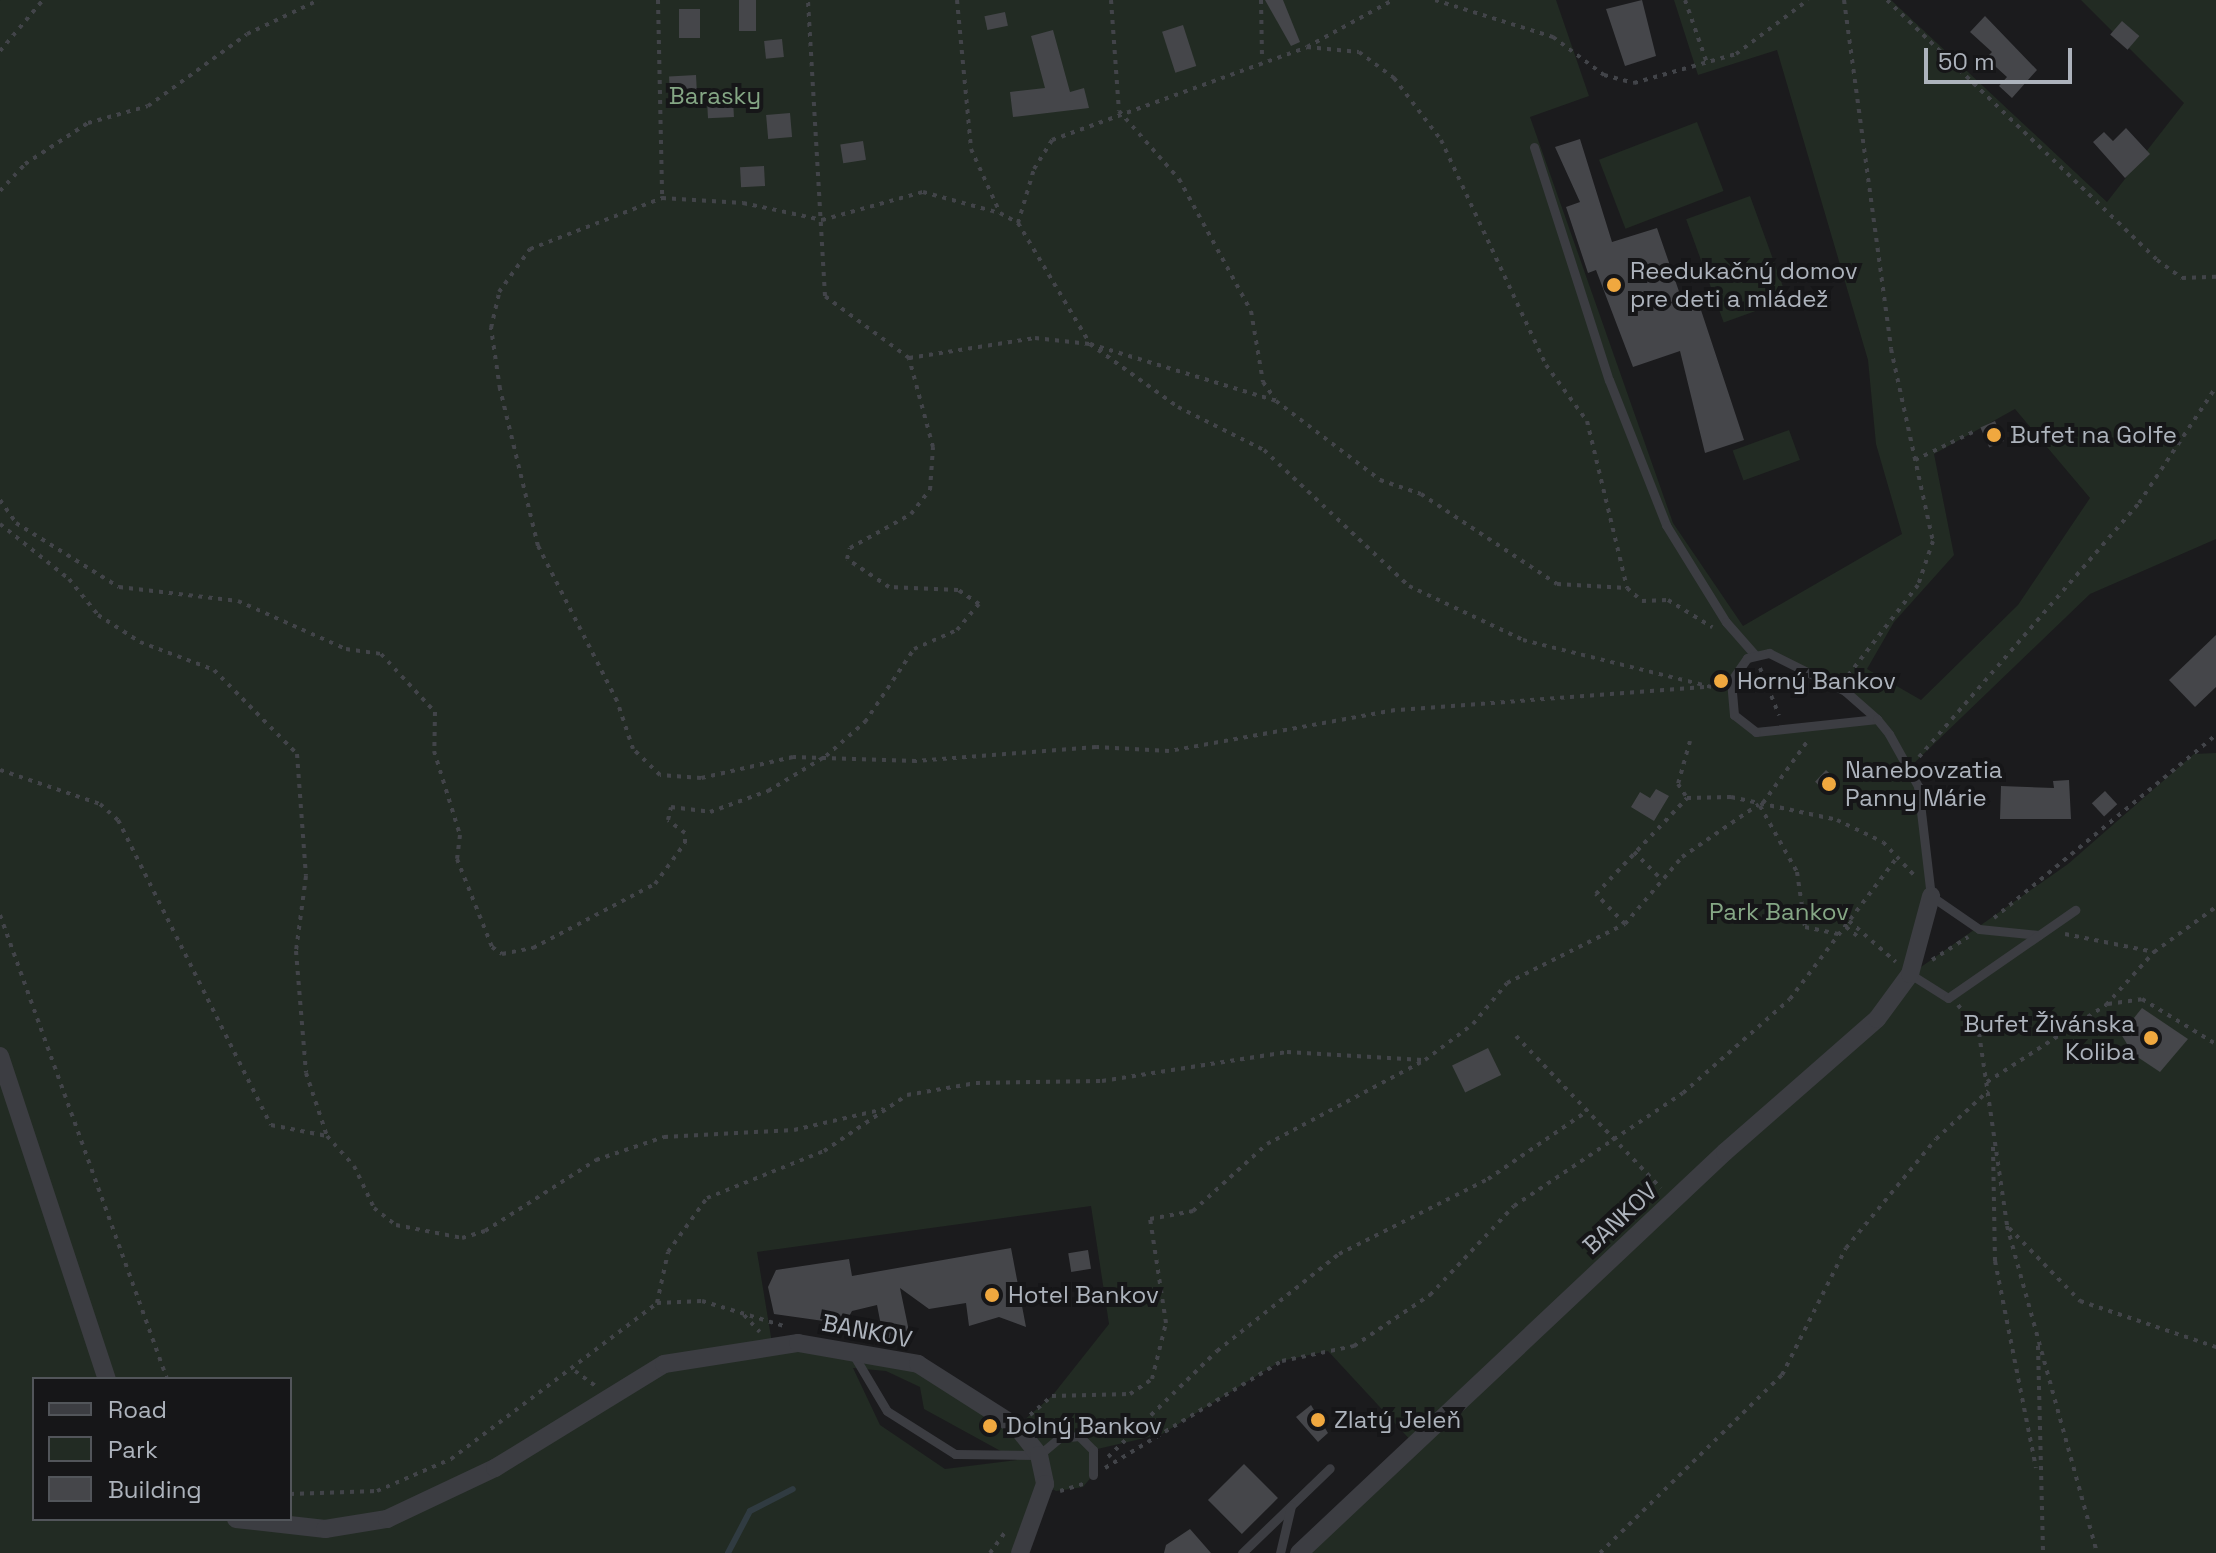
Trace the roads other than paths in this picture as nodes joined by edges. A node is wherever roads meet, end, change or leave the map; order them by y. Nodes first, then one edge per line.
1 (1534, 147) dead end
2 (1755, 655) junction
3 (1877, 719) junction
4 (1931, 896) junction
5 (2075, 910) dead end
6 (2039, 935) junction
7 (1910, 974) junction
8 (0, 1056) edge
9 (850, 1347) junction
10 (106, 1377) edge
11 (1039, 1455) junction
12 (1330, 1468) dead end
13 (1093, 1475) road end
14 (1291, 1506) junction
15 (254, 1521) edge
16 (1020, 1553) edge
17 (1242, 1553) edge
18 (1280, 1553) edge
19 (1299, 1553) edge

1 - 2 lane
2 - 3 lane
2 - 3 lane
3 - 4 lane
4 - 6 lane
4 - 7 street, BANKOV
5 - 6 lane
6 - 7 lane
7 - 19 street, BANKOV
8 - 10 street
9 - 11 street, BANKOV
9 - 11 lane
9 - 15 street, BANKOV
11 - 13 lane
11 - 16 street, BANKOV
12 - 14 lane
14 - 17 lane
14 - 18 lane

